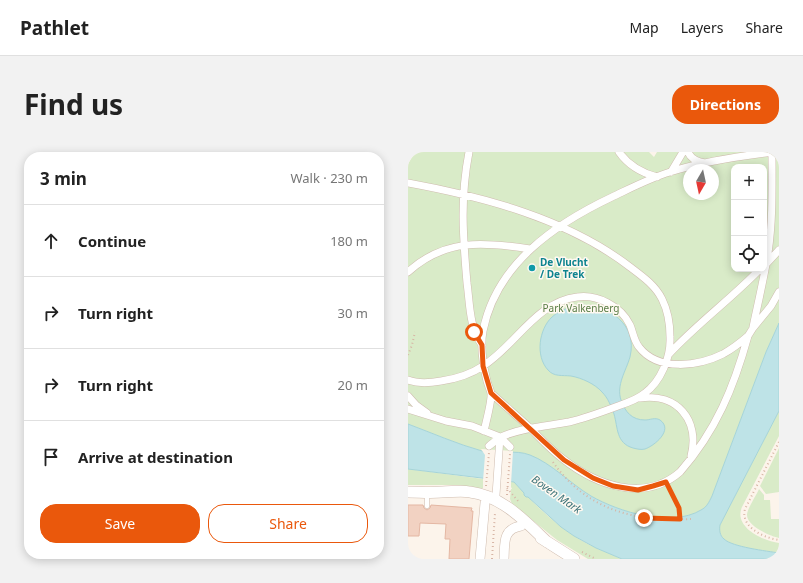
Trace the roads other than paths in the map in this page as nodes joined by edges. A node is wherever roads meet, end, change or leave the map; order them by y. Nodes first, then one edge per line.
1 (469, 152) edge
2 (619, 152) edge
3 (683, 152) edge
4 (688, 152) edge
5 (773, 152) edge
6 (709, 163) junction
7 (671, 172) junction
8 (657, 177) junction
9 (408, 183) edge
10 (463, 194) junction
11 (559, 227) junction
12 (464, 246) junction
13 (530, 249) junction
14 (779, 250) edge
15 (767, 256) edge
16 (767, 262) edge
17 (408, 272) edge
18 (757, 272) edge
19 (762, 272) edge
20 (779, 292) edge
21 (753, 328) junction
22 (748, 336) junction
23 (482, 345) junction
24 (669, 354) junction
25 (666, 363) junction
26 (483, 366) junction
27 (408, 380) edge
28 (491, 393) junction
29 (408, 396) edge
30 (637, 398) junction
31 (408, 409) edge
32 (432, 417) junction
33 (530, 429) junction
34 (484, 431) junction
35 (500, 437) junction
36 (489, 446) road end
37 (510, 447) road end
38 (690, 460) junction
39 (408, 492) edge
40 (428, 492) junction
41 (494, 504) junction
42 (427, 506) dead end
43 (521, 526) junction
44 (547, 542) junction
45 (577, 555) edge
46 (480, 559) edge
47 (504, 559) edge

1 - 10 street
2 - 8 street
3 - 7 street
4 - 6 street
5 - 6 street
5 - 15 street
6 - 7 street
7 - 8 street
8 - 11 street
9 - 10 street
10 - 11 street
10 - 12 street
11 - 13 street
11 - 24 street
12 - 13 street
12 - 17 street
12 - 23 street
13 - 23 street
14 - 16 street
18 - 24 street
19 - 21 street
20 - 21 street
21 - 22 street
22 - 25 street
22 - 38 street
23 - 26 street
24 - 25 street
25 - 26 street
25 - 30 street
26 - 27 street
26 - 28 street
28 - 33 street
28 - 34 street
29 - 32 street
30 - 33 street
30 - 38 street
31 - 32 street
32 - 34 street
33 - 35 street
33 - 38 street
34 - 35 street
35 - 36 street
35 - 37 street
35 - 41 street
39 - 40 street
40 - 41 street
40 - 42 lane
41 - 43 street
41 - 44 street
41 - 46 street
43 - 44 street
43 - 47 street
44 - 45 street

